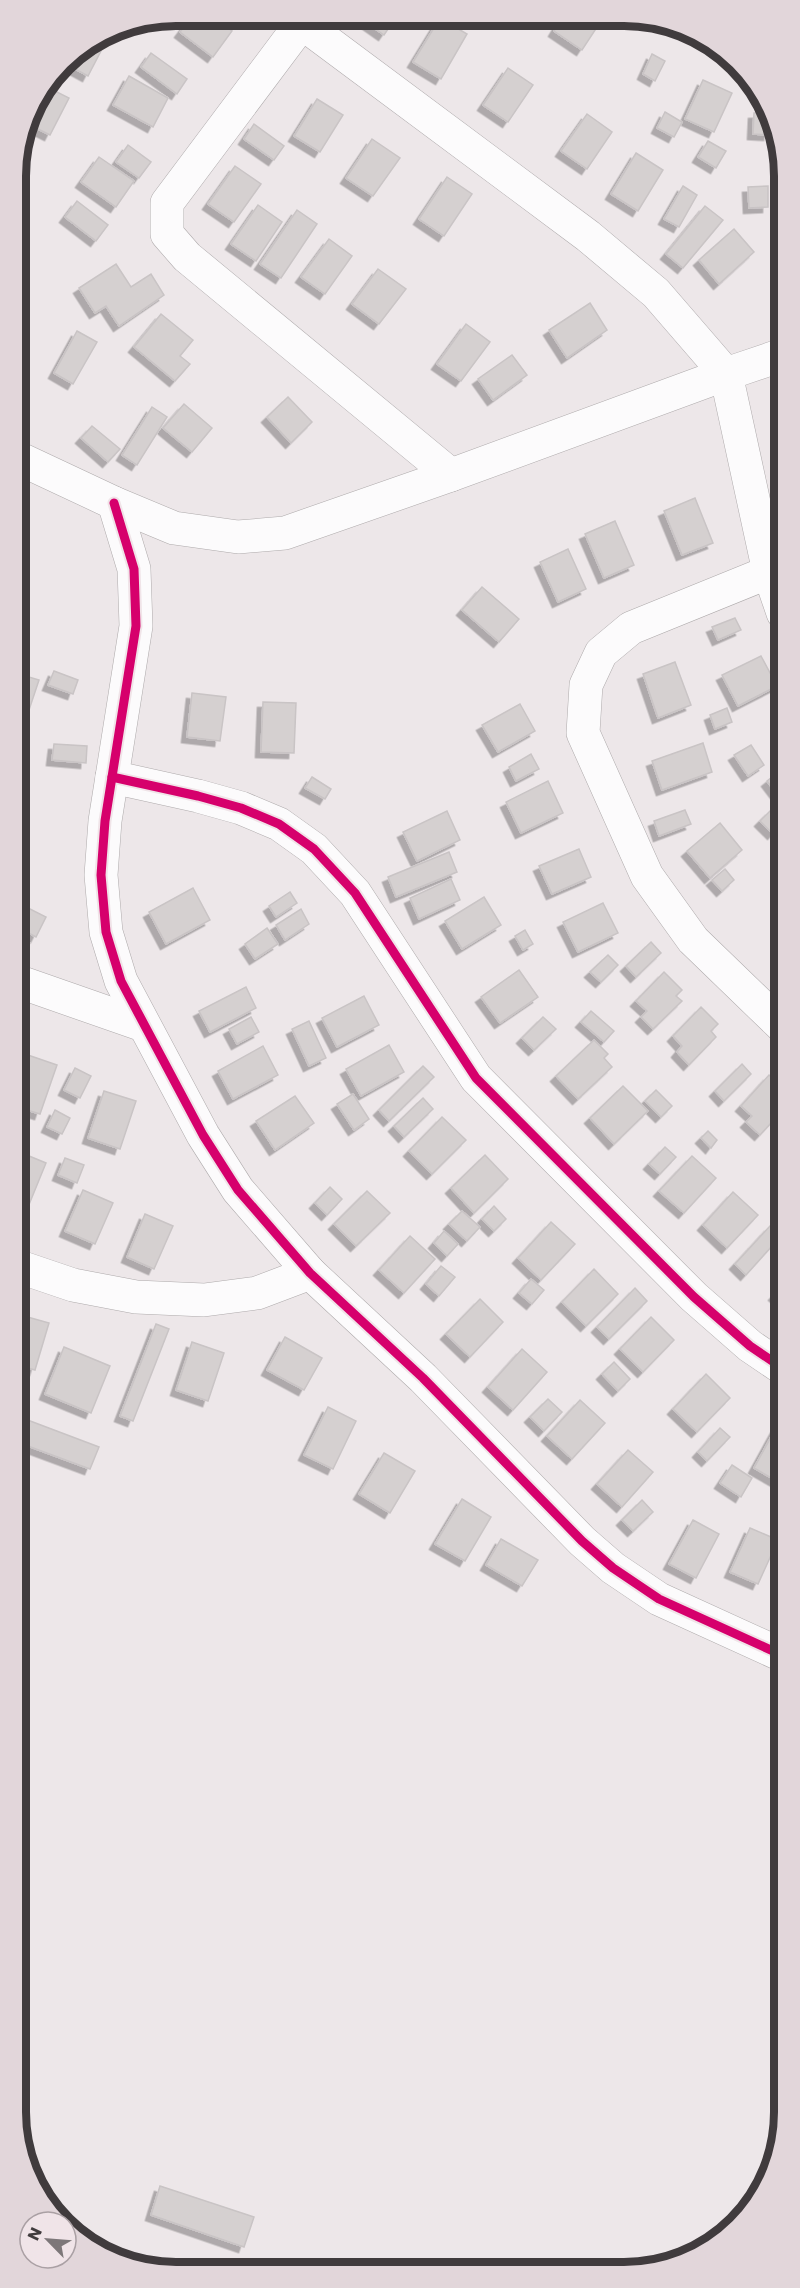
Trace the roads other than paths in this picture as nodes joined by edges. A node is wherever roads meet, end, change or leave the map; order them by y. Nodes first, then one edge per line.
1 (300, 26) edge
2 (314, 26) edge
3 (774, 359) edge
4 (726, 374) junction
5 (26, 462) edge
6 (451, 475) junction
7 (114, 503) junction
8 (769, 572) junction
9 (774, 587) edge
10 (112, 777) junction
11 (26, 984) edge
12 (774, 1018) edge
13 (143, 1025) junction
14 (26, 1269) edge
15 (310, 1273) junction
16 (774, 1363) edge
17 (774, 1651) edge

1 - 6 street
2 - 4 street
3 - 4 street
4 - 6 street
4 - 8 street
5 - 7 street
6 - 7 street
7 - 10 street
8 - 9 street
8 - 12 street
10 - 13 street
10 - 16 street
11 - 13 street
13 - 15 street
14 - 15 street
15 - 17 street

